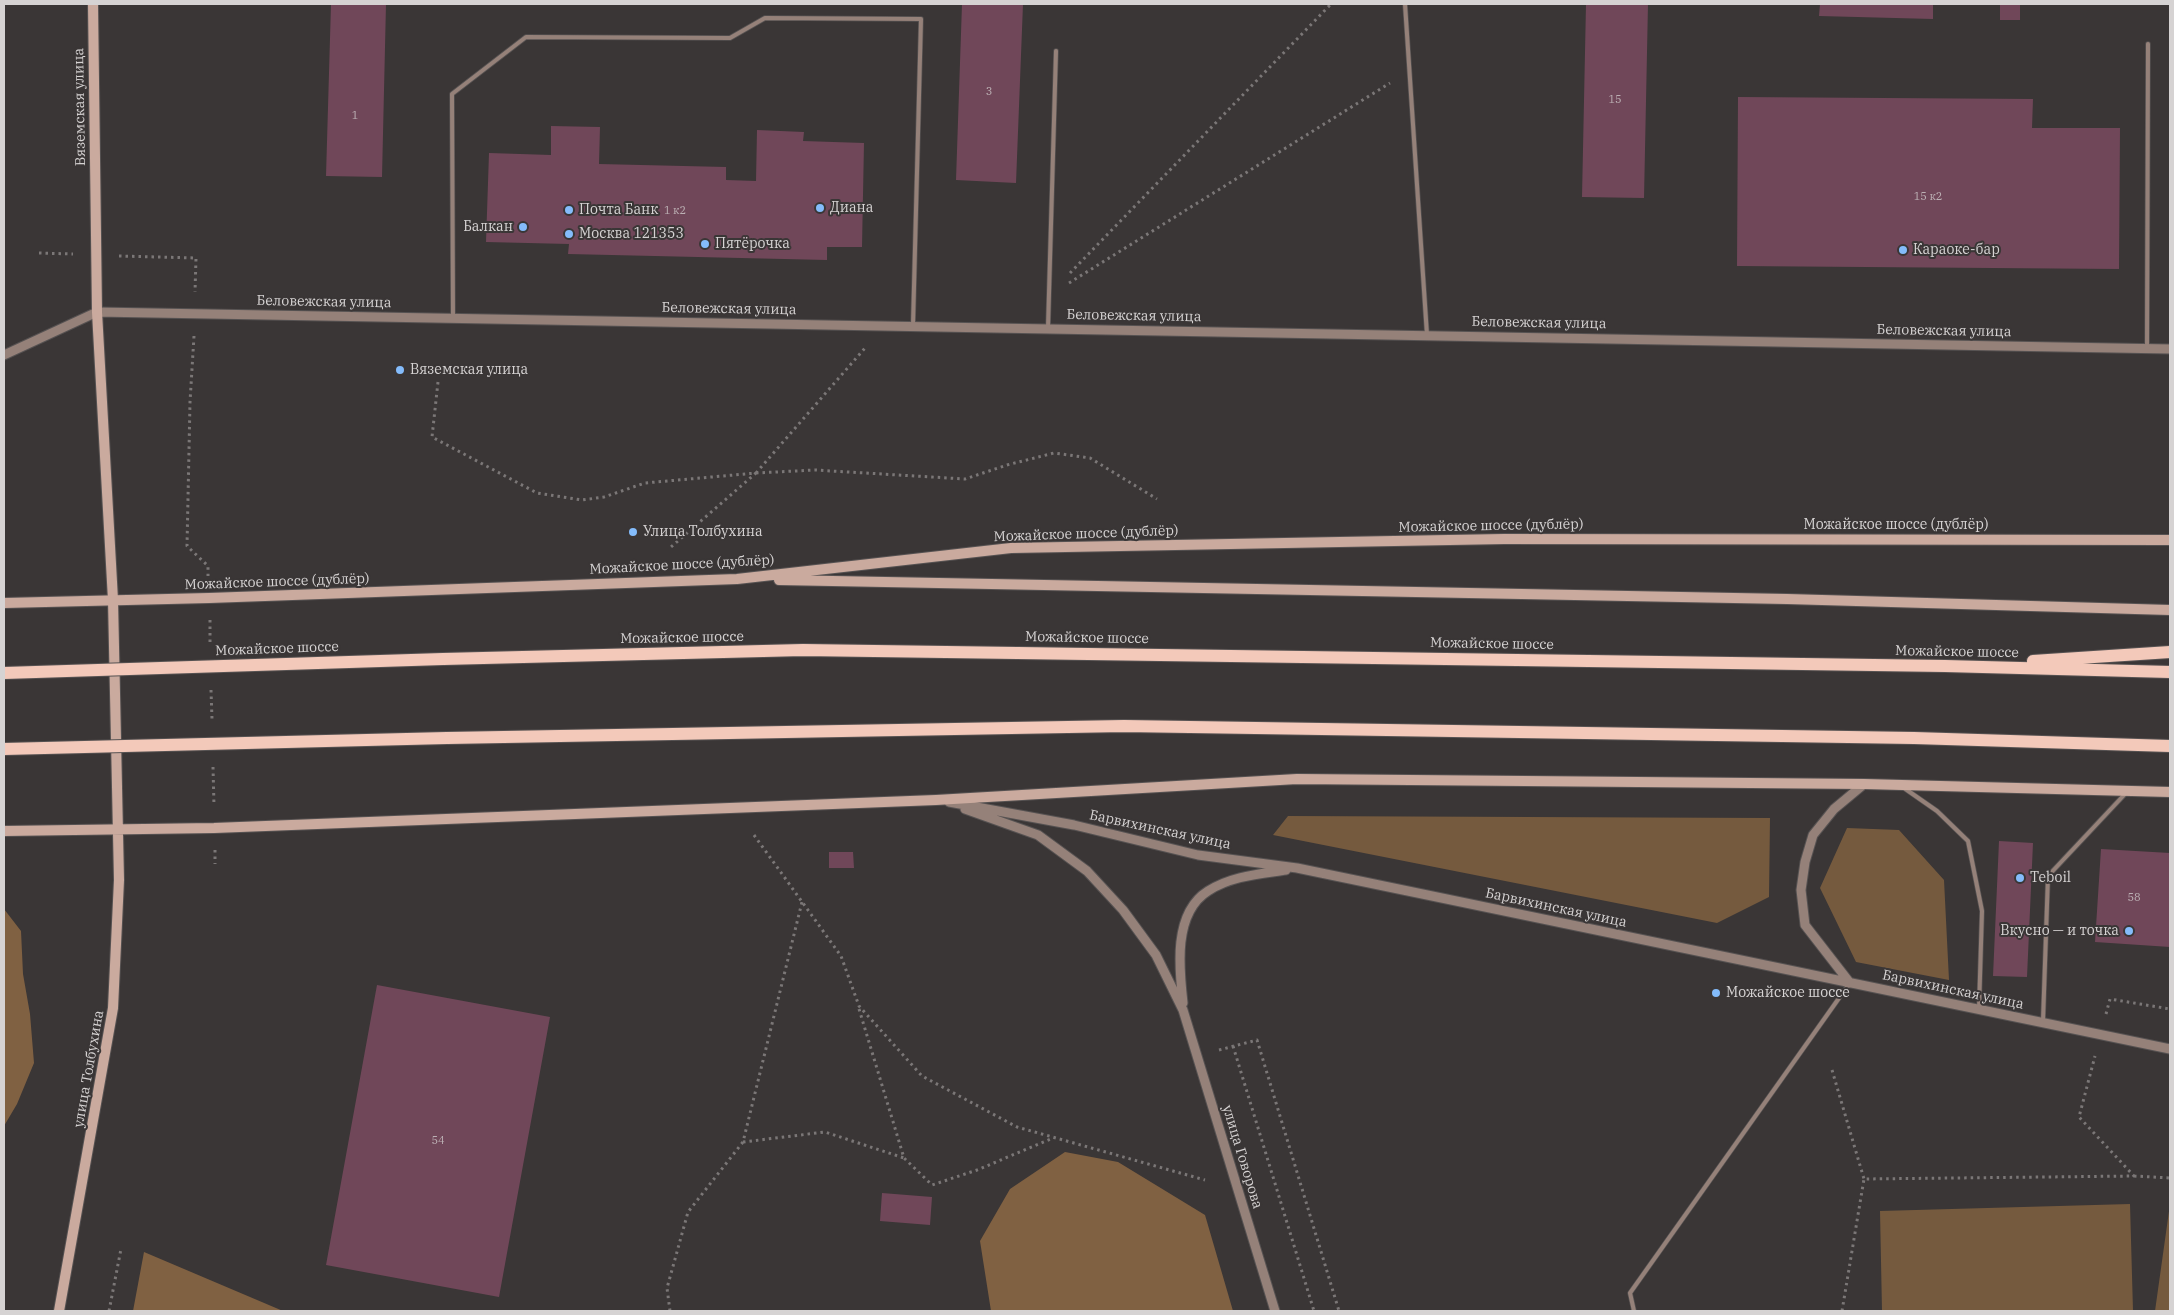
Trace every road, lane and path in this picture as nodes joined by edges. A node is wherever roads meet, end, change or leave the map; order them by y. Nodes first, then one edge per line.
1 (92, 4) edge
2 (1330, 4) edge
3 (1405, 4) edge
4 (2148, 44) dead end
5 (1056, 52) dead end
6 (1409, 71) junction
7 (39, 253) dead end
8 (97, 255) junction
9 (1048, 296) junction
10 (97, 312) junction
11 (195, 313) junction
12 (453, 317) junction
13 (883, 326) junction
14 (913, 327) junction
15 (1048, 328) junction
16 (1427, 335) junction
17 (2146, 349) junction
18 (2170, 349) edge
19 (4, 355) edge
20 (438, 382) dead end
21 (756, 473) junction
22 (1157, 499) dead end
23 (2170, 540) edge
24 (671, 547) dead end
25 (737, 579) junction
26 (209, 598) junction
27 (112, 600) junction
28 (4, 603) edge
29 (2170, 610) edge
30 (210, 648) dead end
31 (2170, 652) edge
32 (1945, 666) junction
33 (2170, 672) edge
34 (4, 673) edge
35 (211, 688) dead end
36 (212, 728) dead end
37 (2170, 746) edge
38 (4, 749) edge
39 (213, 758) dead end
40 (1864, 784) junction
41 (1902, 786) junction
42 (2127, 792) junction
43 (2170, 792) edge
44 (936, 800) junction
45 (119, 828) junction
46 (214, 828) junction
47 (4, 830) edge
48 (754, 835) dead end
49 (215, 864) dead end
50 (1296, 868) junction
51 (802, 902) junction
52 (1850, 982) junction
53 (858, 1006) junction
54 (2170, 1009) edge
55 (1183, 1010) junction
56 (1979, 1010) junction
57 (2043, 1024) junction
58 (2100, 1035) junction
59 (1233, 1046) junction
60 (2170, 1049) edge
61 (1219, 1050) dead end
62 (1832, 1070) dead end
63 (1054, 1138) junction
64 (743, 1142) junction
65 (904, 1158) junction
66 (2134, 1176) junction
67 (2170, 1178) edge
68 (1864, 1179) junction
69 (1205, 1180) dead end
70 (120, 1249) dead end
71 (59, 1311) edge
72 (109, 1311) edge
73 (670, 1311) edge
74 (1275, 1311) edge
75 (1314, 1311) edge
76 (1339, 1311) edge
77 (1634, 1311) edge
78 (1842, 1311) edge

1 - 8 main road, Вяземская улица
2 - 9 path
3 - 6 lane
4 - 17 lane
5 - 9 lane
6 - 9 path
6 - 16 lane
7 - 8 path
8 - 10 main road, Вяземская улица
8 - 11 path
9 - 15 lane
10 - 11 street, Беловежская улица
10 - 19 street
10 - 27 main road, Вяземская улица
11 - 12 street, Беловежская улица
11 - 26 path
12 - 13 street, Беловежская улица
12 - 14 lane
13 - 14 street, Беловежская улица
13 - 21 path
14 - 15 street, Беловежская улица
15 - 16 street, Беловежская улица
16 - 17 street, Беловежская улица
17 - 18 street, Беловежская улица
20 - 21 path
21 - 22 path
21 - 24 path
23 - 25 main road, Можайское шоссе (дублёр)
25 - 26 main road, Можайское шоссе (дублёр)
25 - 29 main road
26 - 27 main road, Можайское шоссе (дублёр)
26 - 30 path
27 - 28 main road, Можайское шоссе (дублёр)
27 - 45 main road, улица Толбухина
31 - 32 main road
32 - 33 main road, Можайское шоссе
32 - 34 main road, Можайское шоссе, bridge
35 - 36 path
37 - 38 main road, bridge
39 - 46 path
40 - 41 main road
40 - 44 main road
40 - 52 street
41 - 42 main road
41 - 56 lane
42 - 43 main road
42 - 57 lane
44 - 46 main road
44 - 50 street, Барвихинская улица
44 - 55 street, улица Говорова
45 - 46 main road
45 - 47 main road
45 - 71 main road, улица Толбухина
46 - 49 path
48 - 51 path
50 - 52 street, Барвихинская улица
50 - 55 street, улица Говорова
51 - 53 path
51 - 64 path
52 - 56 street, Барвихинская улица
52 - 77 lane
53 - 63 path
53 - 65 path
54 - 58 path
55 - 74 street, улица Говорова
56 - 57 street, Барвихинская улица
57 - 58 street, Барвихинская улица
58 - 60 street, Барвихинская улица
58 - 66 path
59 - 61 path
59 - 75 path
59 - 76 path
62 - 68 path
63 - 65 path
63 - 69 path
64 - 65 path
64 - 73 path
66 - 67 path
66 - 68 path
68 - 78 path
70 - 72 path

